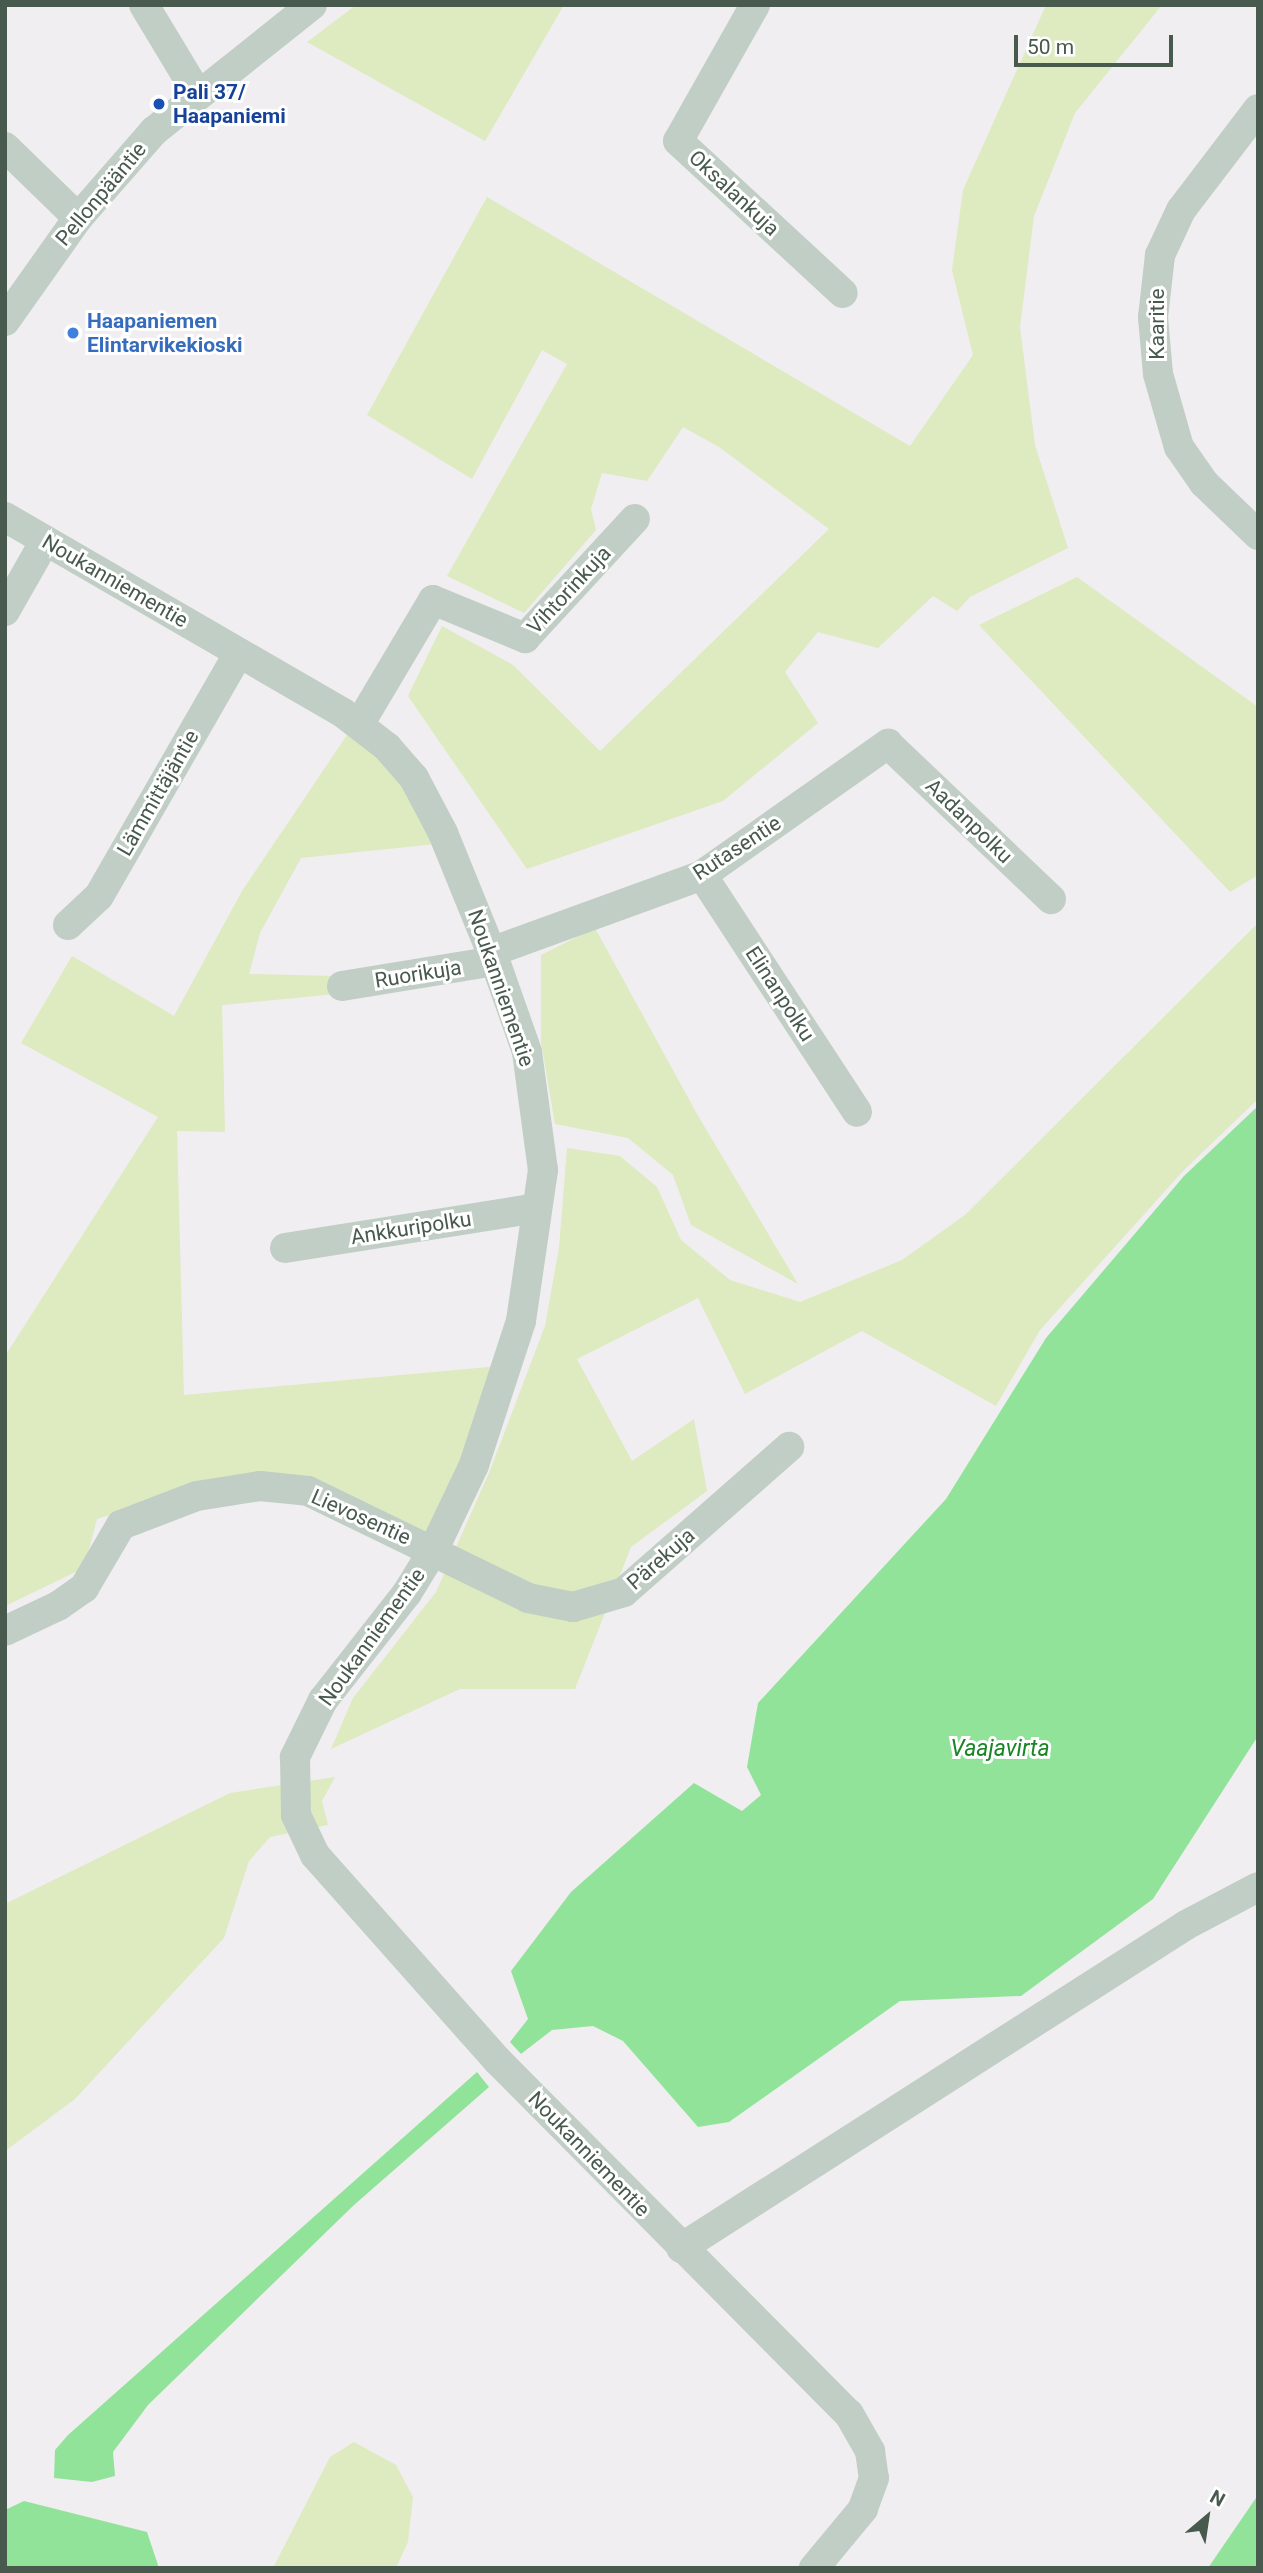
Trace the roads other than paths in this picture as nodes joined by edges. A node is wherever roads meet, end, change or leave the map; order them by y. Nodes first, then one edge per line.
1 (144, 5) edge
2 (312, 5) edge
3 (755, 5) edge
4 (197, 93) junction
5 (1258, 110) edge
6 (5, 147) edge
7 (78, 218) junction
8 (843, 293) dead end
9 (5, 321) edge
10 (5, 517) edge
11 (635, 519) dead end
12 (1258, 535) edge
13 (45, 541) junction
14 (5, 611) edge
15 (239, 654) junction
16 (360, 723) junction
17 (888, 744) joint
18 (702, 875) junction
19 (1051, 899) dead end
20 (68, 925) dead end
21 (493, 957) junction
22 (342, 986) dead end
23 (857, 1112) dead end
24 (537, 1208) junction
25 (285, 1248) dead end
26 (789, 1447) dead end
27 (434, 1549) junction
28 (5, 1631) edge
29 (1258, 1887) edge
30 (681, 2248) junction
31 (814, 2568) edge

1 - 4 street
2 - 4 street, Pellonpääntie
3 - 8 street, Oksalankuja
4 - 7 street, Pellonpääntie
5 - 12 street, Kaaritie
6 - 7 street
7 - 9 street, Pellonpääntie
10 - 13 street, Noukanniementie
11 - 16 street, Vihtorinkuja
13 - 14 street
13 - 15 street, Noukanniementie
15 - 16 street, Noukanniementie
15 - 20 street, Lämmittäjäntie
16 - 21 street, Noukanniementie
17 - 18 street, Rutasentie
17 - 19 street, Aadanpolku
18 - 21 street, Rutasentie
18 - 23 street, Elinanpolku
21 - 22 street, Ruorikuja
21 - 24 street, Noukanniementie
24 - 25 street, Ankkuripolku
24 - 27 street, Noukanniementie
26 - 27 street, Pärekuja
27 - 28 street, Lievosentie
27 - 30 street, Noukanniementie
29 - 30 street
30 - 31 street, Noukanniementie

